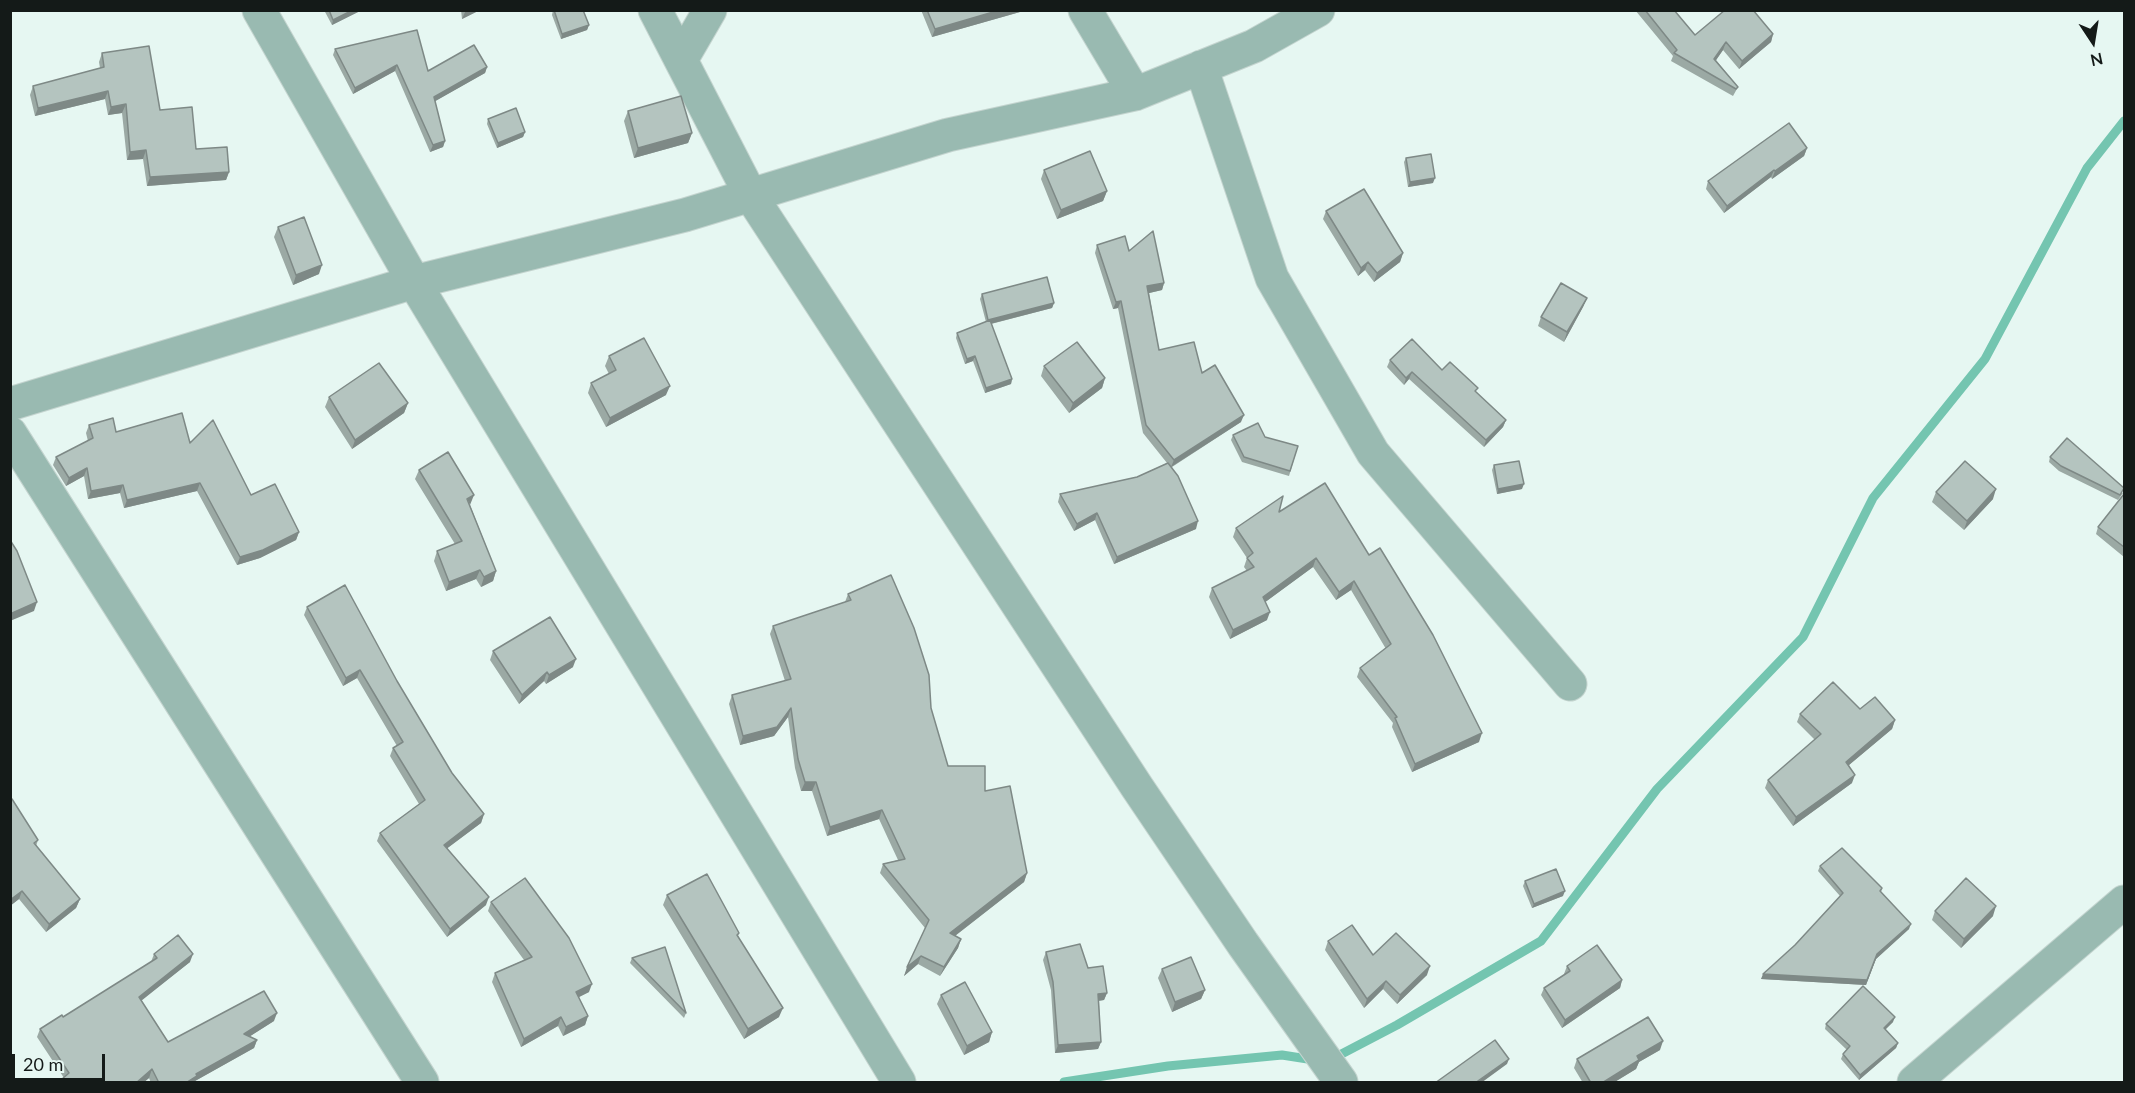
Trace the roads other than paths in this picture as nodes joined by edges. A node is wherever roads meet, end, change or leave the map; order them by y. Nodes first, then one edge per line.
1 (259, 10) edge
2 (655, 10) edge
3 (710, 10) edge
4 (1085, 10) edge
5 (1318, 10) edge
6 (681, 60) junction
7 (1201, 67) junction
8 (1135, 94) junction
9 (751, 196) junction
10 (414, 282) junction
11 (10, 405) edge
12 (10, 433) edge
13 (1570, 684) dead end
14 (2124, 905) edge
15 (422, 1083) edge
16 (899, 1083) edge
17 (1341, 1083) edge
18 (1914, 1083) edge

1 - 10 street
2 - 6 street
3 - 6 street
4 - 8 street
5 - 7 street
6 - 9 street
7 - 8 street
7 - 13 street
8 - 9 street
9 - 10 street
9 - 17 street
10 - 11 street
10 - 16 street
12 - 15 street
14 - 18 street

